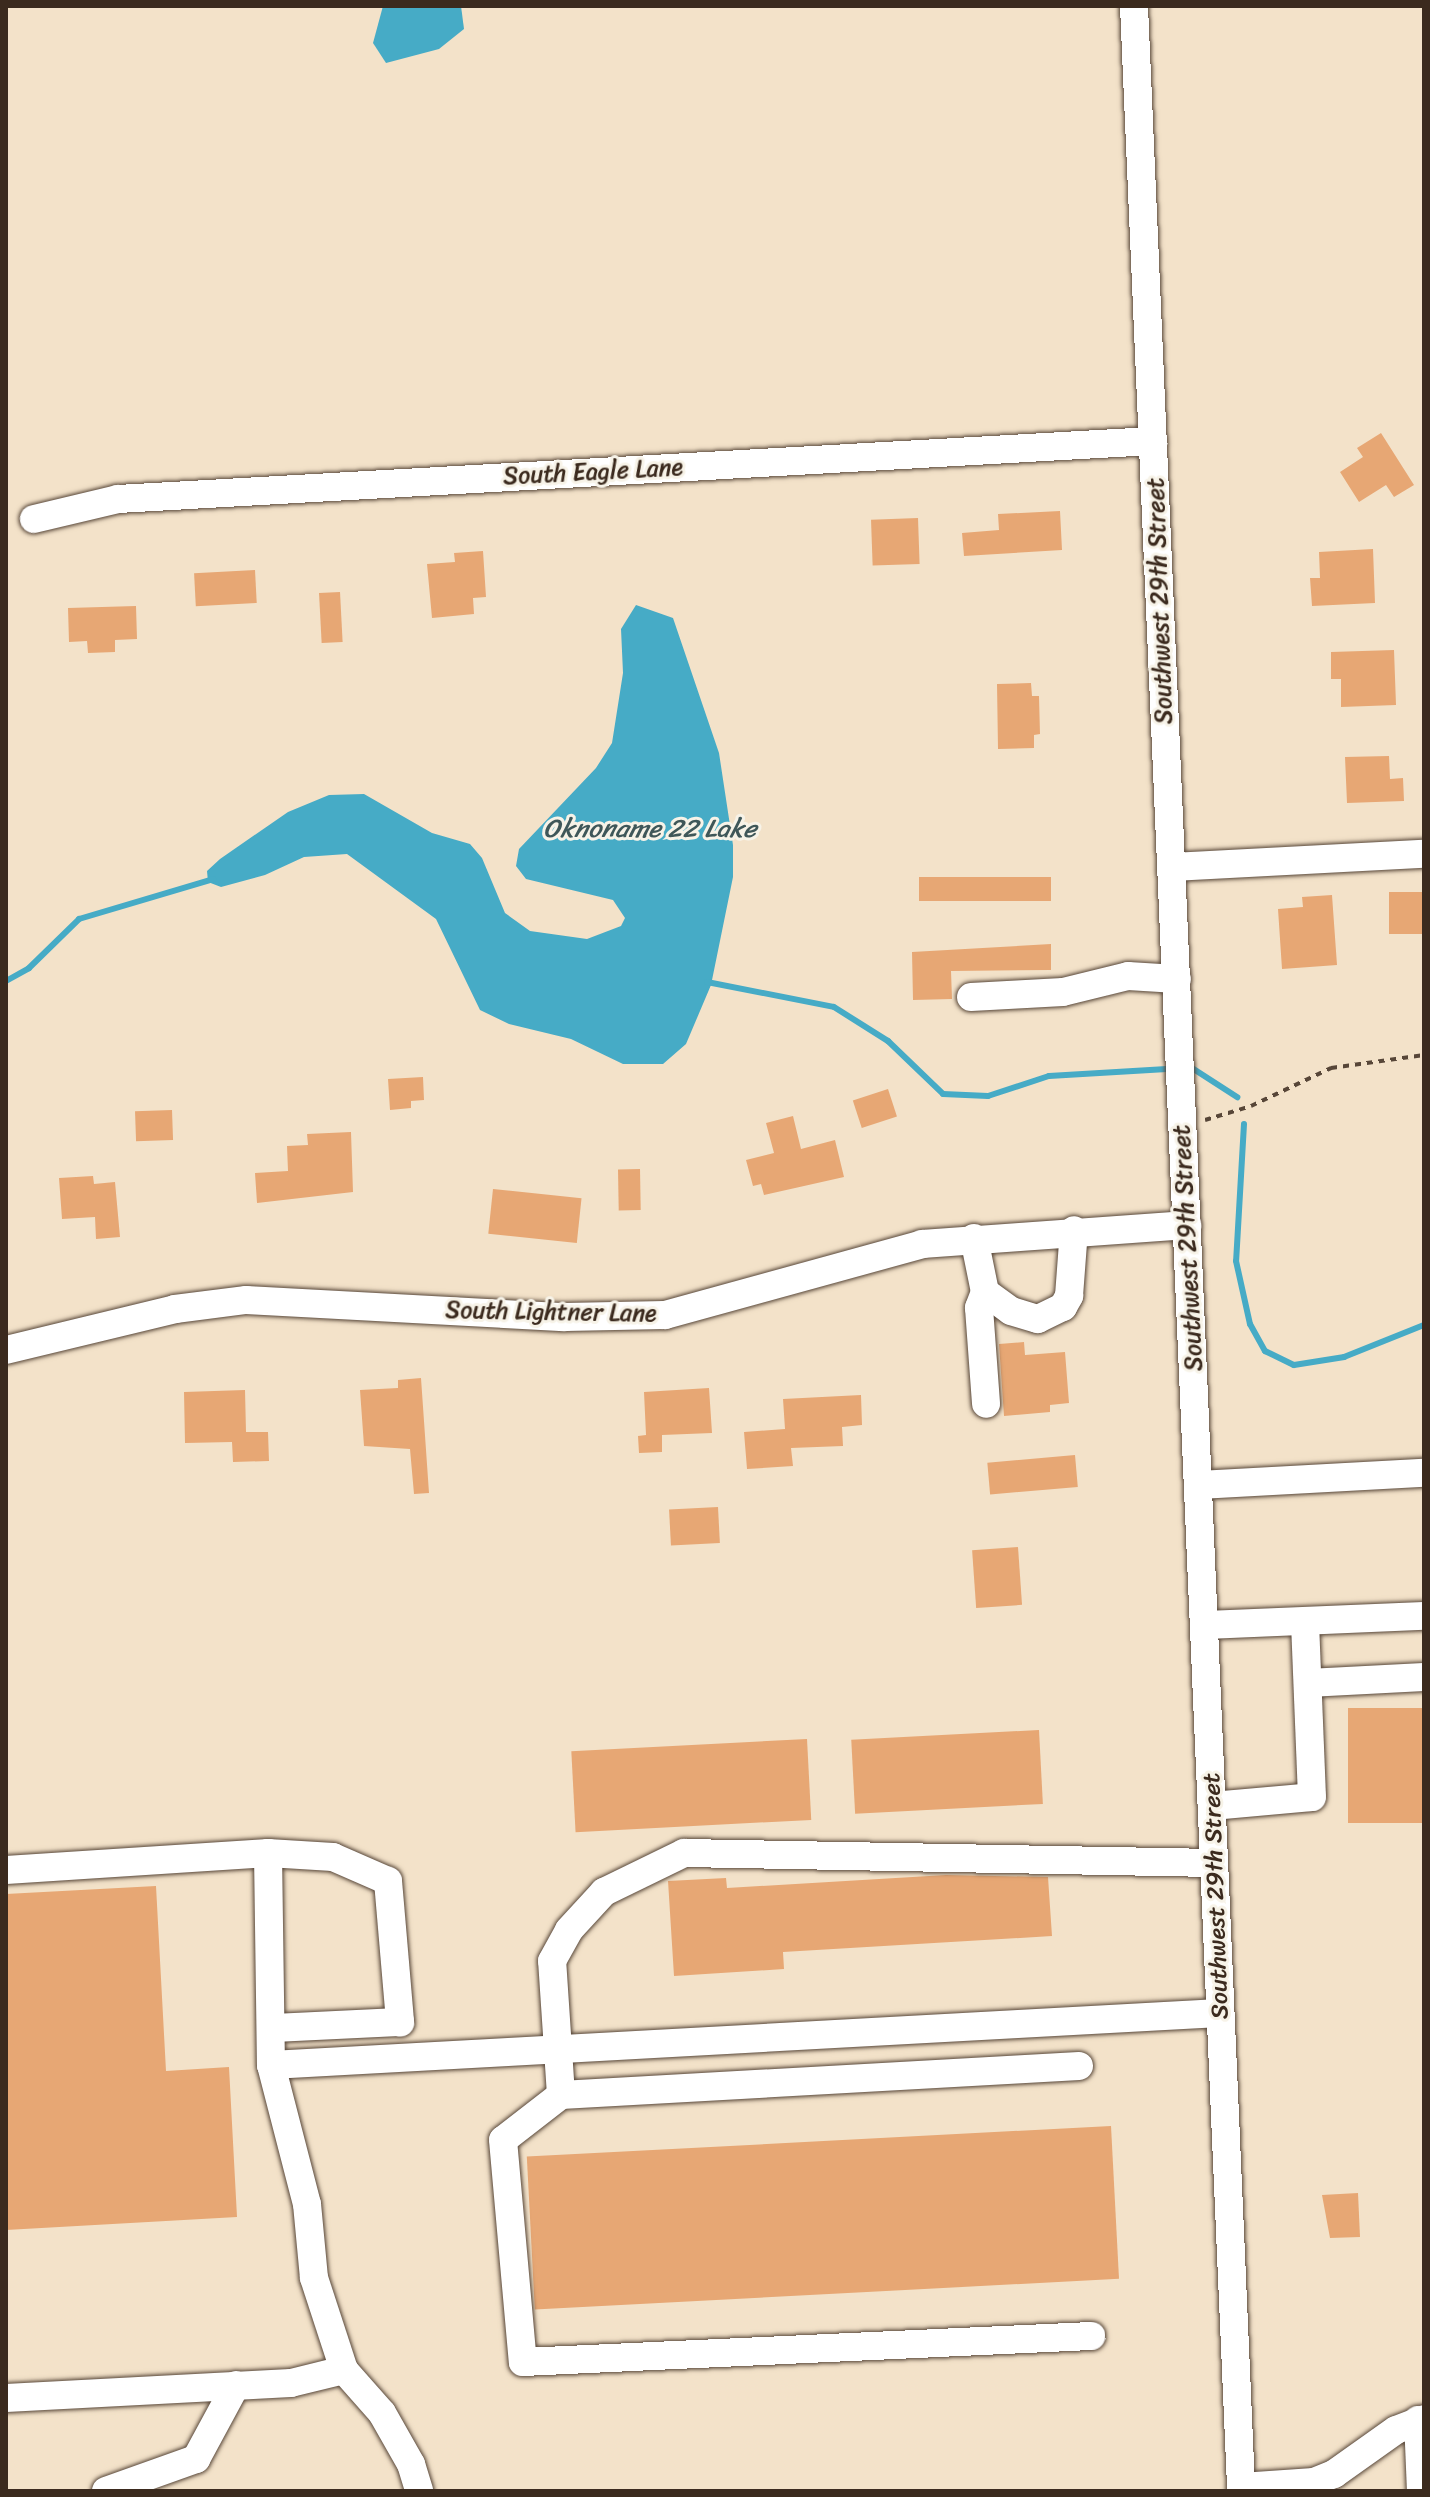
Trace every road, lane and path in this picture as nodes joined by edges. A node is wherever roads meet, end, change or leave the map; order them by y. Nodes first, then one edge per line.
1 (1134, 6) edge
2 (1153, 441) junction
3 (34, 519) dead end
4 (1424, 854) edge
5 (1172, 867) junction
6 (1177, 979) junction
7 (971, 997) dead end
8 (1424, 1055) edge
9 (1183, 1121) junction
10 (1187, 1225) junction
11 (1074, 1230) junction
12 (974, 1238) junction
13 (985, 1292) junction
14 (6, 1350) edge
15 (986, 1404) dead end
16 (1424, 1473) edge
17 (1199, 1485) junction
18 (1424, 1616) edge
19 (1305, 1623) junction
20 (1206, 1625) junction
21 (1424, 1677) edge
22 (1308, 1683) junction
23 (1212, 1806) junction
24 (268, 1853) junction
25 (1214, 1863) junction
26 (6, 1870) edge
27 (1220, 2013) junction
28 (272, 2028) junction
29 (556, 2049) junction
30 (271, 2065) junction
31 (1079, 2066) dead end
32 (561, 2095) junction
33 (1091, 2336) dead end
34 (344, 2370) junction
35 (236, 2385) junction
36 (6, 2398) edge
37 (1421, 2420) edge
38 (1241, 2489) edge
39 (106, 2491) edge
40 (419, 2491) edge
41 (1421, 2491) edge

1 - 2 street, Southwest 29th Street
2 - 3 street, South Eagle Lane
2 - 5 street, Southwest 29th Street
4 - 5 street
5 - 6 street, Southwest 29th Street
6 - 7 street
6 - 9 street, Southwest 29th Street
8 - 9 path
9 - 10 street, Southwest 29th Street
10 - 11 street, South Lightner Lane
10 - 17 street, Southwest 29th Street
11 - 12 street, South Lightner Lane
11 - 13 street
12 - 13 street
12 - 14 street, South Lightner Lane
13 - 15 street
16 - 17 street
17 - 20 street, Southwest 29th Street
18 - 19 street
19 - 20 street
19 - 22 street
20 - 23 street, Southwest 29th Street
21 - 22 street
22 - 23 street
23 - 25 street, Southwest 29th Street
24 - 26 street
24 - 28 street
24 - 28 street
25 - 27 street, Southwest 29th Street
25 - 29 street
27 - 29 street
27 - 38 street, Southwest 29th Street
28 - 30 street
29 - 30 street
29 - 32 street
30 - 34 street
31 - 32 street
32 - 33 street
34 - 35 street
34 - 40 street
35 - 36 street
35 - 39 street
37 - 38 street
37 - 41 street

